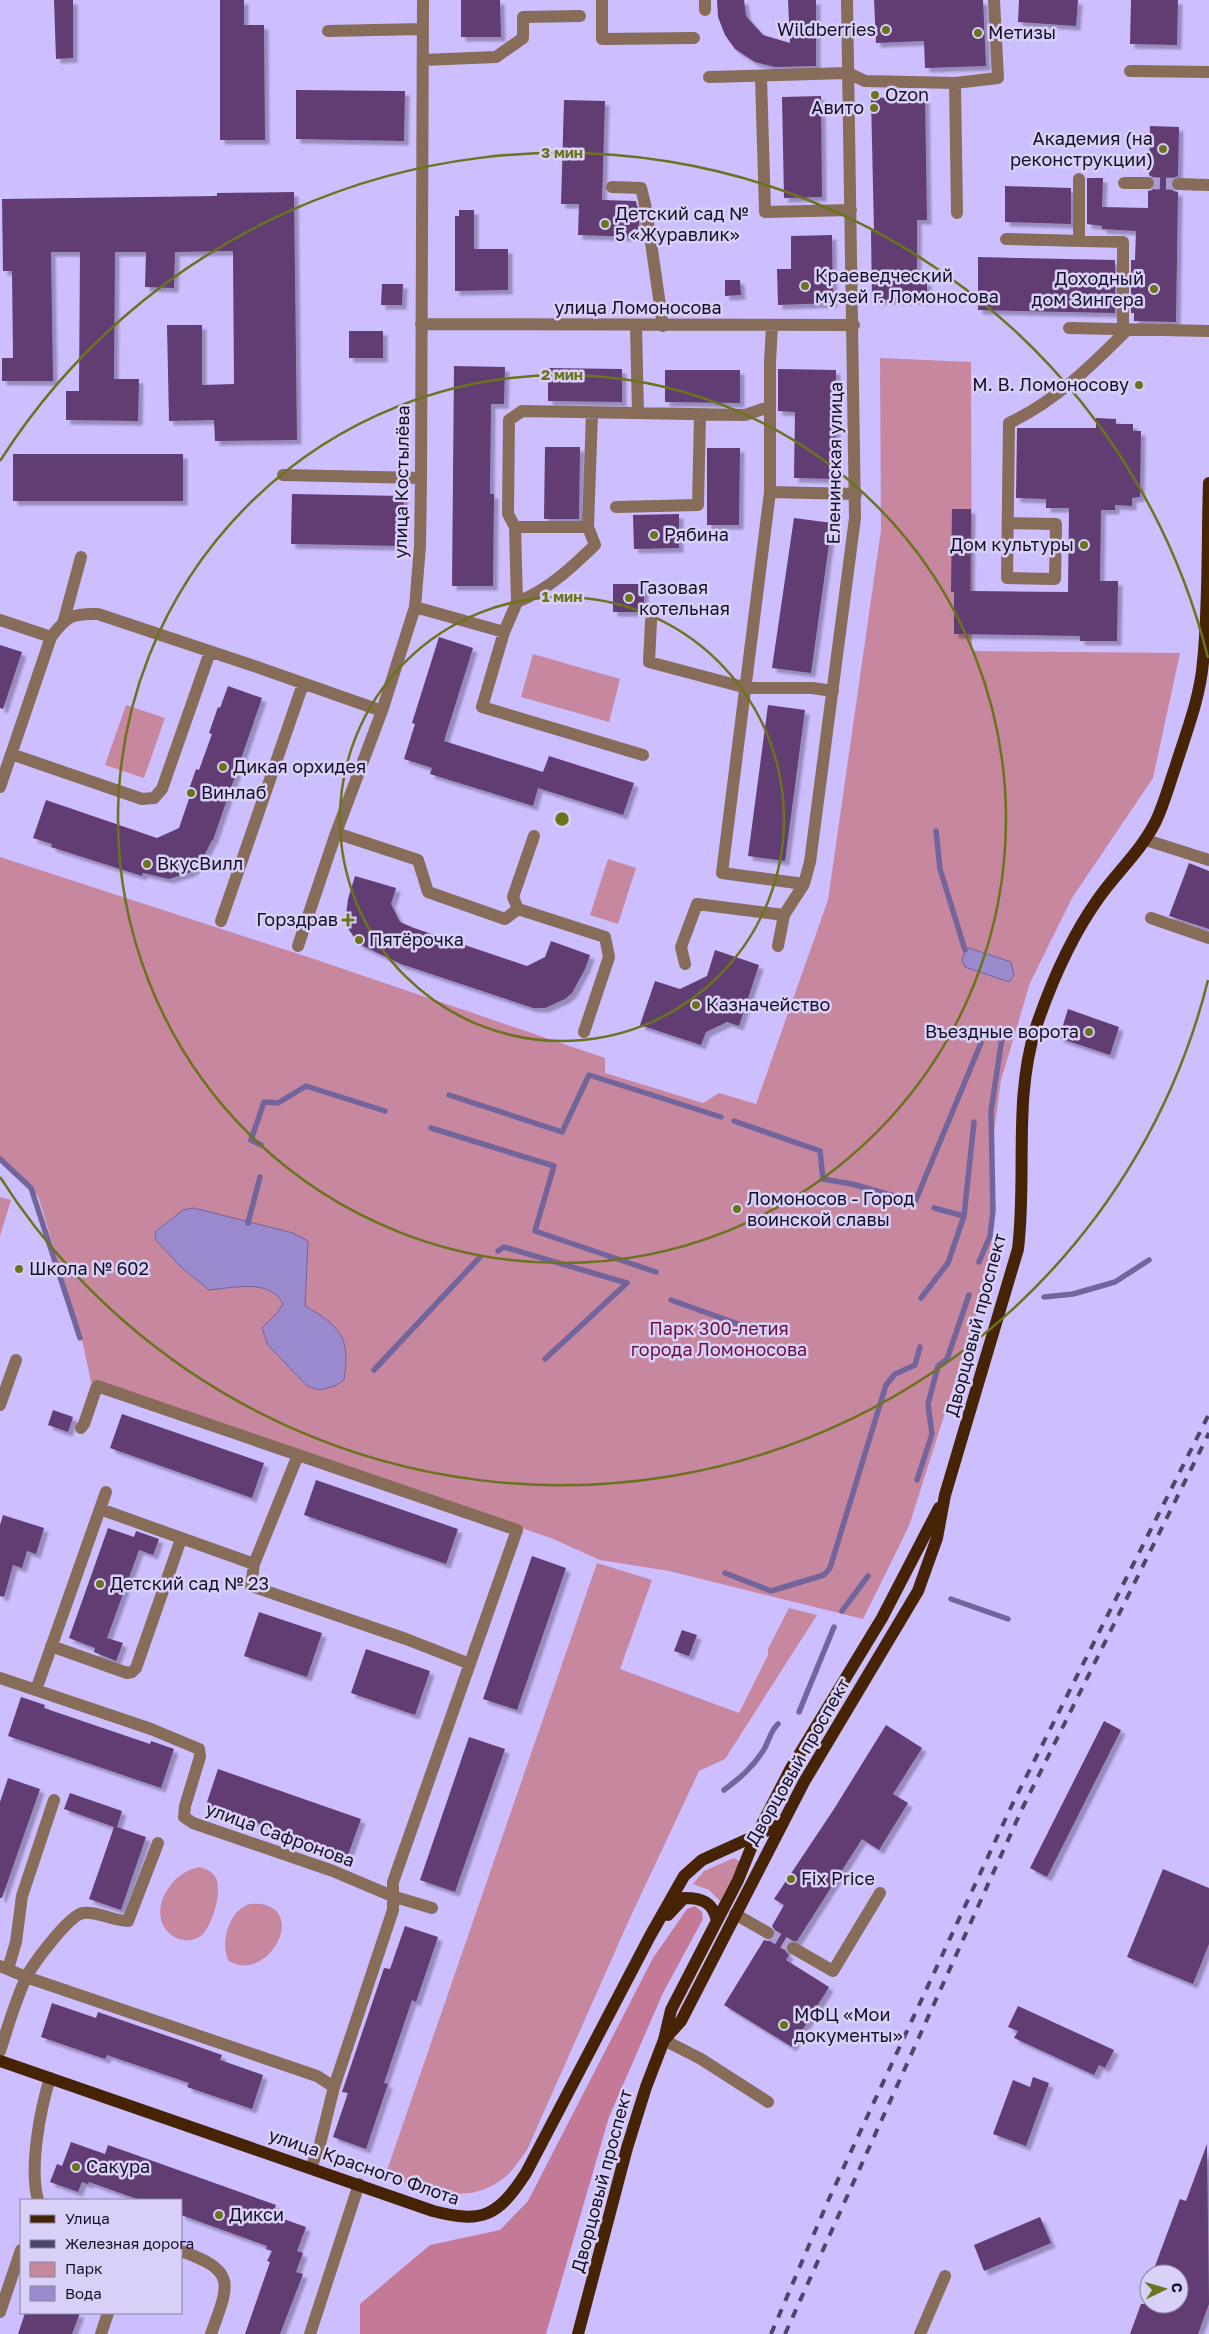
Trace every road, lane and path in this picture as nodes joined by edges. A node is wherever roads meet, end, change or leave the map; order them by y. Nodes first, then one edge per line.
1 (424, 0) edge
2 (602, 0) edge
3 (847, 0) edge
4 (994, 0) edge
5 (580, 16) dead end
6 (424, 29) junction
7 (328, 31) dead end
8 (694, 38) dead end
9 (423, 60) junction
10 (1130, 71) dead end
11 (1209, 72) edge
12 (848, 74) junction
13 (709, 77) dead end
14 (762, 77) junction
15 (955, 83) junction
16 (1079, 179) dead end
17 (1124, 183) dead end
18 (1148, 184) tunnel mouth
19 (1178, 184) tunnel mouth
20 (1209, 185) edge
21 (612, 187) dead end
22 (851, 210) junction
23 (957, 213) dead end
24 (1006, 239) dead end
25 (1079, 241) junction
26 (421, 324) junction
27 (854, 325) junction
28 (636, 326) junction
29 (663, 326) junction
30 (772, 326) junction
31 (1069, 328) dead end
32 (1126, 329) junction
33 (1209, 331) edge
34 (769, 407) junction
35 (592, 413) junction
36 (638, 413) junction
37 (700, 415) junction
38 (283, 474) dead end
39 (421, 478) junction
40 (1209, 483) edge
41 (770, 492) junction
42 (856, 494) junction
43 (616, 508) dead end
44 (1008, 523) junction
45 (515, 527) junction
46 (588, 527) junction
47 (81, 557) dead end
48 (517, 602) junction
49 (415, 607) junction
50 (0, 620) edge
51 (64, 620) junction
52 (651, 621) dead end
53 (504, 632) junction
54 (51, 637) junction
55 (210, 652) junction
56 (303, 684) junction
57 (747, 688) junction
58 (833, 692) junction
59 (382, 711) junction
60 (11, 754) junction
61 (642, 755) dead end
62 (0, 787) edge
63 (336, 833) junction
64 (534, 836) dead end
65 (1146, 840) junction
66 (1209, 860) edge
67 (804, 884) junction
68 (518, 909) junction
69 (784, 915) junction
70 (1151, 918) dead end
71 (221, 921) dead end
72 (1209, 938) edge
73 (298, 946) dead end
74 (778, 946) dead end
75 (685, 964) dead end
76 (584, 1032) dead end
77 (16, 1360) dead end
78 (0, 1405) edge
79 (81, 1428) dead end
80 (298, 1455) junction
81 (106, 1492) dead end
82 (946, 1495) junction
83 (100, 1509) junction
84 (181, 1539) junction
85 (254, 1564) junction
86 (51, 1646) junction
87 (470, 1664) junction
88 (0, 1678) edge
89 (36, 1690) junction
90 (54, 1800) dead end
91 (766, 1816) junction
92 (782, 1824) junction
93 (754, 1842) junction
94 (158, 1843) dead end
95 (733, 1844) junction
96 (756, 1872) junction
97 (880, 1893) dead end
98 (392, 1896) junction
99 (432, 1908) dead end
100 (735, 1914) junction
101 (717, 1921) junction
102 (768, 1933) tunnel mouth
103 (650, 1936) junction
104 (794, 1948) tunnel mouth
105 (4, 1967) edge
106 (26, 1977) junction
107 (664, 2040) junction
108 (0, 2050) edge
109 (0, 2062) edge
110 (50, 2078) junction
111 (334, 2087) junction
112 (768, 2102) dead end
113 (311, 2168) junction
114 (359, 2184) junction
115 (38, 2199) edge
116 (182, 2251) edge
117 (20, 2253) edge
118 (945, 2276) dead end
119 (0, 2312) edge
120 (108, 2314) edge
121 (101, 2334) edge
122 (211, 2334) edge
123 (310, 2334) edge
124 (578, 2334) edge
125 (920, 2334) edge

1 - 6 street, улица Костылёва
2 - 8 street
3 - 12 street, Еленинская улица
4 - 15 street
5 - 9 street
6 - 7 street
6 - 9 street, улица Костылёва
9 - 26 street, улица Костылёва
10 - 11 street
12 - 14 street
12 - 15 street
12 - 22 street, Еленинская улица
13 - 14 street
14 - 22 street
15 - 23 street
16 - 25 street
17 - 18 street
19 - 20 street
21 - 29 street
22 - 27 street, Еленинская улица
24 - 25 street
25 - 32 street
26 - 28 street, улица Ломоносова
26 - 39 street, улица Костылёва
27 - 30 street, улица Ломоносова
27 - 42 street, Еленинская улица
28 - 29 street, улица Ломоносова
28 - 36 street
29 - 30 street, улица Ломоносова
30 - 34 street
31 - 32 street
32 - 33 street
32 - 44 street
34 - 37 street
34 - 41 street
35 - 36 street
35 - 45 street
35 - 46 street
36 - 37 street
37 - 43 street
38 - 39 street
39 - 49 street, улица Костылёва
40 - 65 main road, Дворцовый проспект
41 - 42 street
41 - 57 street
42 - 58 street, Еленинская улица
44 - 44 street
45 - 46 street
45 - 48 street
46 - 48 street
47 - 51 street
48 - 53 street
49 - 53 street
49 - 59 street, улица Костылёва
50 - 54 street
51 - 54 street
51 - 55 street
52 - 57 street
53 - 61 street
54 - 60 street
55 - 56 street
55 - 60 street
56 - 59 street
56 - 71 street
57 - 58 street
57 - 67 street
58 - 67 street, Еленинская улица
59 - 63 street, улица Костылёва
60 - 62 street
63 - 68 street
63 - 73 street, улица Костылёва
64 - 68 street
65 - 66 street
65 - 82 main road, Дворцовый проспект
67 - 69 street, Еленинская улица
68 - 76 street
69 - 74 street, Еленинская улица
69 - 75 street
70 - 72 street
77 - 78 street
79 - 80 street
80 - 85 street
80 - 87 street
81 - 83 street
82 - 91 main road, Дворцовый проспект
82 - 92 main road, Дворцовый проспект
83 - 84 street
83 - 86 street
84 - 85 street
84 - 86 street
85 - 87 street
86 - 89 street
87 - 98 street
88 - 89 street, улица Сафронова
89 - 98 street, улица Сафронова
90 - 105 street
91 - 93 main road, Дворцовый проспект
91 - 95 main road, улица Красного Флота
92 - 93 main road
92 - 96 main road, Дворцовый проспект
93 - 95 main road
93 - 96 main road
93 - 101 main road, Дворцовый проспект
94 - 106 street
95 - 103 main road, улица Красного Флота
96 - 100 main road, Дворцовый проспект
97 - 104 street
98 - 99 street, улица Сафронова
98 - 111 street
100 - 102 street
100 - 107 main road, Дворцовый проспект
101 - 103 main road
101 - 107 main road, Дворцовый проспект
103 - 114 main road, улица Красного Флота
105 - 106 street
106 - 108 street
106 - 111 street
107 - 112 street
107 - 124 main road, Дворцовый проспект
109 - 110 main road, улица Красного Флота
110 - 113 main road, улица Красного Флота
110 - 115 street
111 - 113 street
113 - 114 main road, улица Красного Флота
114 - 123 street
116 - 122 street
117 - 119 street
118 - 125 street
120 - 121 street

